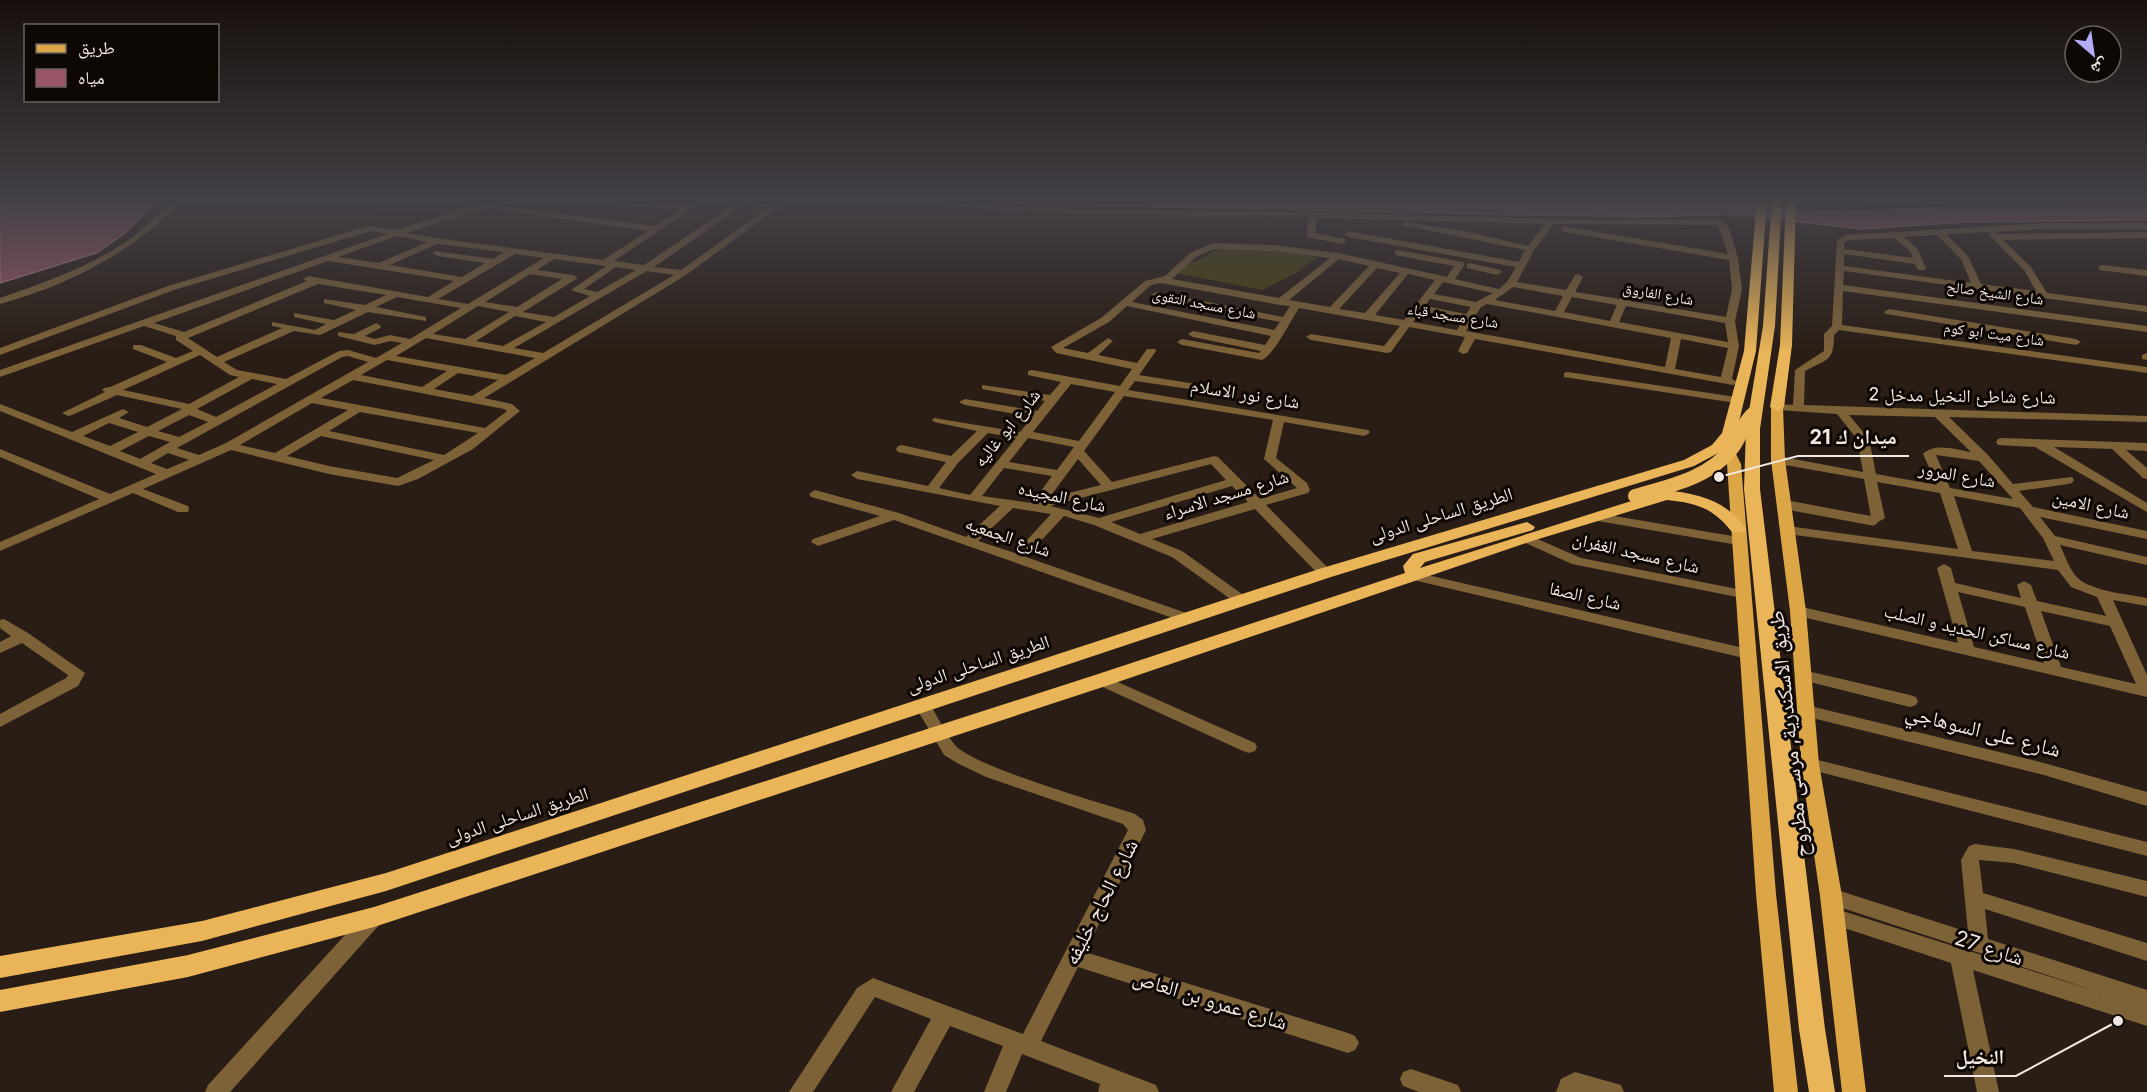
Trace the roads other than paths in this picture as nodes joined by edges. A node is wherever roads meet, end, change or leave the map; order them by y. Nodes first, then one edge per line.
1 (117, 250) edge
2 (296, 250) edge
3 (350, 250) edge
4 (416, 250) edge
5 (505, 250) edge
6 (628, 250) edge
7 (672, 250) edge
8 (715, 250) edge
9 (1203, 250) edge
10 (1280, 250) edge
11 (1337, 250) edge
12 (1363, 250) edge
13 (1369, 250) edge
14 (1400, 250) edge
15 (1460, 250) edge
16 (1530, 250) edge
17 (1689, 250) edge
18 (1731, 250) edge
19 (1758, 250) edge
20 (1773, 250) edge
21 (1790, 250) edge
22 (1841, 250) edge
23 (1856, 250) edge
24 (1913, 250) edge
25 (1957, 250) edge
26 (2009, 250) edge
27 (513, 251) junction
28 (1315, 252) joint
29 (437, 253) dead end
30 (1398, 253) junction
31 (1334, 255) junction
32 (554, 256) junction
33 (327, 258) junction
34 (1733, 258) junction
35 (1503, 261) junction
36 (494, 262) junction
37 (1919, 262) junction
38 (610, 264) junction
39 (1376, 264) junction
40 (1522, 265) junction
41 (380, 266) junction
42 (1388, 266) junction
43 (1470, 266) dead end
44 (646, 268) junction
45 (1840, 268) junction
46 (2102, 268) dead end
47 (1407, 270) junction
48 (529, 271) junction
49 (683, 273) junction
50 (2147, 273) edge
51 (280, 275) junction
52 (1578, 277) dead end
53 (570, 278) junction
54 (1446, 279) junction
55 (463, 280) junction
56 (1926, 280) junction
57 (316, 281) junction
58 (590, 281) junction
59 (1165, 281) junction
60 (1511, 284) junction
61 (1838, 287) junction
62 (1978, 287) junction
63 (1630, 288) dead end
64 (2001, 290) junction
65 (1502, 292) junction
66 (396, 294) junction
67 (1569, 294) junction
68 (1888, 294) junction
69 (1156, 295) junction
70 (599, 296) junction
71 (1428, 296) junction
72 (2044, 296) junction
73 (429, 300) junction
74 (0, 301) edge
75 (327, 301) dead end
76 (1280, 302) junction
77 (1125, 303) junction
78 (1481, 303) junction
79 (1623, 303) junction
80 (474, 305) junction
81 (1296, 305) junction
82 (1144, 307) junction
83 (1419, 308) junction
84 (366, 309) junction
85 (2147, 309) edge
86 (2013, 310) junction
87 (515, 312) junction
88 (1331, 312) junction
89 (1889, 312) junction
90 (1558, 314) junction
91 (298, 315) dead end
92 (1367, 318) junction
93 (1469, 318) junction
94 (2069, 318) junction
95 (423, 319) dead end
96 (555, 320) junction
97 (1286, 320) junction
98 (1730, 321) junction
99 (144, 323) junction
100 (276, 324) dead end
101 (1613, 324) junction
102 (1406, 325) junction
103 (376, 326) dead end
104 (1837, 327) junction
105 (292, 328) junction
106 (2147, 328) edge
107 (339, 329) junction
108 (1460, 333) junction
109 (1192, 334) dead end
110 (1277, 334) junction
111 (1472, 334) junction
112 (182, 335) junction
113 (424, 335) junction
114 (1890, 335) junction
115 (1676, 336) junction
116 (356, 337) junction
117 (1311, 337) dead end
118 (1108, 341) dead end
119 (412, 342) junction
120 (1182, 342) dead end
121 (2076, 342) junction
122 (466, 343) junction
123 (1734, 346) junction
124 (137, 347) dead end
125 (1268, 349) junction
126 (504, 350) junction
127 (201, 351) junction
128 (1151, 351) dead end
129 (1463, 351) dead end
130 (0, 352) edge
131 (545, 357) junction
132 (1089, 358) junction
133 (382, 360) junction
134 (177, 362) junction
135 (215, 362) junction
136 (2085, 362) junction
137 (1670, 369) junction
138 (456, 370) junction
139 (2147, 370) edge
140 (1136, 372) junction
141 (1032, 373) dead end
142 (0, 374) edge
143 (1568, 375) dead end
144 (248, 377) junction
145 (352, 377) junction
146 (509, 379) junction
147 (1068, 380) junction
148 (1726, 381) junction
149 (287, 382) junction
150 (1741, 383) junction
151 (986, 387) dead end
152 (1196, 387) dead end
153 (424, 390) junction
154 (111, 391) junction
155 (1122, 391) junction
156 (475, 399) junction
157 (1053, 399) junction
158 (312, 400) junction
159 (1736, 400) junction
160 (965, 402) dead end
161 (0, 407) edge
162 (1777, 407) junction
163 (190, 408) junction
164 (359, 408) junction
165 (1798, 409) junction
166 (1840, 411) junction
167 (123, 412) dead end
168 (1755, 412) junction
169 (68, 413) dead end
170 (1939, 414) junction
171 (1040, 415) junction
172 (1279, 418) junction
173 (109, 419) junction
174 (2147, 419) edge
175 (938, 420) dead end
176 (218, 421) junction
177 (985, 429) junction
178 (148, 431) junction
179 (319, 432) junction
180 (489, 432) junction
181 (1364, 432) dead end
182 (75, 435) junction
183 (1024, 435) junction
184 (181, 442) junction
185 (1724, 442) junction
186 (2002, 442) dead end
187 (2036, 442) junction
188 (2114, 445) junction
189 (230, 446) junction
190 (2147, 447) edge
191 (1080, 448) junction
192 (167, 449) junction
193 (902, 449) dead end
194 (112, 450) junction
195 (0, 453) edge
196 (274, 458) junction
197 (1984, 458) junction
198 (447, 459) junction
199 (202, 460) junction
200 (954, 460) junction
201 (1778, 460) junction
202 (143, 462) junction
203 (1001, 464) junction
204 (2144, 470) edge
205 (168, 474) junction
206 (1060, 474) junction
207 (857, 475) dead end
208 (1870, 478) junction
209 (2068, 480) dead end
210 (1235, 481) junction
211 (1108, 487) junction
212 (2010, 488) junction
213 (133, 489) junction
214 (931, 491) junction
215 (1946, 492) junction
216 (814, 494) dead end
217 (110, 499) junction
218 (973, 499) junction
219 (1011, 504) junction
220 (1258, 504) junction
221 (1782, 504) junction
222 (1036, 506) junction
223 (2027, 508) junction
224 (2147, 508) edge
225 (183, 509) dead end
226 (1061, 511) junction
227 (894, 516) junction
228 (1597, 516) junction
229 (1873, 521) joint
230 (1099, 522) junction
231 (1788, 530) junction
232 (1744, 535) junction
233 (2147, 536) edge
234 (1142, 538) junction
235 (1526, 538) junction
236 (2050, 539) junction
237 (818, 542) dead end
238 (968, 542) junction
239 (0, 547) edge
240 (1966, 553) junction
241 (1017, 559) junction
242 (2147, 561) edge
243 (2065, 567) junction
244 (1944, 568) dead end
245 (1325, 573) junction
246 (1414, 576) junction
247 (2024, 585) dead end
248 (1949, 586) junction
249 (2102, 592) junction
250 (1742, 594) junction
251 (1241, 600) junction
252 (2147, 602) edge
253 (2031, 604) junction
254 (1798, 610) junction
255 (1187, 618) junction
256 (2116, 622) junction
257 (4, 624) dead end
258 (23, 636) junction
259 (0, 648) edge
260 (1967, 650) junction
261 (1748, 654) junction
262 (2055, 671) junction
263 (1803, 675) junction
264 (1102, 680) junction
265 (2147, 692) edge
266 (1910, 700) dead end
267 (923, 706) junction
268 (1806, 711) junction
269 (0, 721) edge
270 (938, 733) junction
271 (1249, 747) dead end
272 (1810, 764) junction
273 (2147, 799) edge
274 (2147, 849) edge
275 (2147, 888) edge
276 (1975, 898) junction
277 (1832, 906) junction
278 (374, 917) junction
279 (1979, 945) junction
280 (2147, 952) edge
281 (1960, 956) junction
282 (1072, 957) junction
283 (0, 967) edge
284 (2147, 999) edge
285 (0, 1002) edge
286 (945, 1014) junction
287 (2147, 1017) edge
288 (1022, 1043) junction
289 (1348, 1043) dead end
290 (1411, 1079) dead end
291 (1111, 1085) edge
292 (216, 1092) edge
293 (800, 1092) edge
294 (902, 1092) edge
295 (995, 1092) edge
296 (1148, 1092) edge
297 (1450, 1092) edge
298 (1567, 1092) edge
299 (1613, 1092) edge
300 (1786, 1092) edge
301 (1822, 1092) edge
302 (1854, 1092) edge
303 (1988, 1092) edge

1 - 74 street
2 - 130 street
3 - 33 street
4 - 41 street
5 - 27 street
6 - 38 street
7 - 44 street
8 - 49 street
9 - 59 street
10 - 28 street
11 - 31 street
12 - 31 street
13 - 39 street
14 - 30 street
15 - 35 street
16 - 40 street
17 - 34 street
18 - 34 street
19 - 150 highway
20 - 168 highway
21 - 162 highway
22 - 45 street
23 - 37 street
24 - 37 street
25 - 62 street
26 - 72 street
27 - 32 street
27 - 36 street
28 - 31 street
29 - 36 street
30 - 42 street
30 - 54 street
31 - 76 street
32 - 38 street
32 - 48 street
33 - 41 street
33 - 51 street
34 - 98 street
35 - 40 street
35 - 43 street
36 - 55 street
37 - 56 street
38 - 44 street
38 - 58 street
39 - 42 street
39 - 88 street
40 - 60 street
41 - 55 street
42 - 47 street
44 - 49 street
44 - 70 street
45 - 56 street
45 - 61 street
46 - 50 street
47 - 54 street
47 - 92 street
48 - 53 street
48 - 80 street
49 - 131 street
51 - 57 street
51 - 99 street
52 - 67 street
53 - 58 street
53 - 87 street
54 - 65 street
54 - 71 street
55 - 73 street
56 - 62 street
57 - 66 street
57 - 112 street
58 - 70 street
59 - 69 street
59 - 76 street, شارع مسجد قباء
59 - 77 street
60 - 65 street
60 - 67 street, شارع الفاروق
61 - 68 street, شارع الشيخ صالح
61 - 104 street
62 - 64 street
63 - 79 street
64 - 72 street
64 - 86 street
65 - 78 street
66 - 73 street
66 - 84 street
67 - 79 street, شارع الفاروق
67 - 90 street
68 - 86 street, شارع الشيخ صالح
68 - 89 street
69 - 82 street
69 - 97 street
70 - 96 street
71 - 78 street
71 - 83 street
72 - 85 street
73 - 80 street
75 - 84 street
76 - 81 street, شارع مسجد قباء
77 - 82 street, شارع مسجد التقوى
77 - 132 street
78 - 90 street
78 - 93 street
79 - 98 street, شارع الفاروق
79 - 101 street
80 - 87 street
80 - 113 street
81 - 88 street, شارع مسجد قباء
81 - 97 street
82 - 110 street, شارع مسجد التقوى
83 - 93 street
83 - 102 street
84 - 95 street
84 - 107 street
86 - 94 street, شارع الشيخ صالح
87 - 96 street
87 - 122 street
88 - 92 street, شارع مسجد قباء
89 - 114 street
89 - 121 street
90 - 101 street
91 - 107 street
92 - 102 street, شارع مسجد قباء
93 - 108 street
94 - 106 street, شارع الشيخ صالح
94 - 121 street
96 - 126 street
97 - 110 street
98 - 123 street
99 - 112 street
99 - 142 street
100 - 105 street
101 - 115 street
102 - 108 street, شارع مسجد قباء
102 - 117 street
103 - 116 street
104 - 114 street, شارع ميت ابو كوم
104 - 165 street
105 - 107 street
105 - 135 street
107 - 116 street
108 - 111 street, شارع مسجد قباء
109 - 125 street
110 - 125 street
111 - 129 street
111 - 137 street, شارع مسجد قباء
112 - 127 street
113 - 119 street
113 - 122 street
114 - 136 street, شارع ميت ابو كوم
115 - 123 street
115 - 137 street
116 - 119 street
118 - 132 street
119 - 133 street
120 - 125 street
121 - 136 street
122 - 126 street
123 - 148 street
124 - 134 street
126 - 131 street
127 - 134 street
127 - 135 street
128 - 140 street
131 - 146 street
132 - 140 street
133 - 138 street
133 - 145 street
133 - 149 street
134 - 154 street
135 - 144 street
136 - 139 street, شارع ميت ابو كوم
137 - 148 street, شارع مسجد قباء
138 - 146 street
138 - 153 street
140 - 152 street
140 - 155 street
141 - 147 street, شارع نور الاسلام
143 - 159 street
144 - 149 street
144 - 163 street
145 - 153 street
145 - 158 street
146 - 156 street
147 - 155 street, شارع نور الاسلام
147 - 157 street, شارع ابو غاليه
148 - 150 street, شارع مسجد قباء
149 - 176 street
150 - 159 highway
151 - 157 street
153 - 156 street
154 - 163 street
154 - 169 street
155 - 172 street, شارع نور الاسلام
155 - 191 street
156 - 180 street
157 - 171 street, شارع ابو غاليه
158 - 164 street
158 - 189 street
159 - 185 highway
160 - 171 street
161 - 182 street
162 - 165 street, شارع شاطئ النخيل مدخل 2
162 - 201 main road, طريق الاسكندرية, مرسى مطروح
163 - 176 street
163 - 178 street
164 - 179 street
164 - 180 street
165 - 166 street, شارع شاطئ النخيل مدخل 2
166 - 170 street, شارع شاطئ النخيل مدخل 2
166 - 208 street
167 - 173 street
168 - 232 highway
168 - 246 highway, bridge
170 - 174 street, شارع شاطئ النخيل مدخل 2
170 - 197 street
171 - 183 street, شارع ابو غاليه
172 - 181 street, شارع نور الاسلام
172 - 220 street, شارع مسجد الاسراء
173 - 178 street
173 - 182 street
175 - 177 street
176 - 184 street
177 - 183 street
177 - 200 street
178 - 184 street
178 - 194 street
179 - 196 street
179 - 198 street
180 - 198 street
182 - 194 street
183 - 191 street
183 - 203 street, شارع ابو غاليه
184 - 192 street
185 - 232 main road, طريق الاسكندرية, مرسى مطروح
185 - 245 highway, الطريق الساحلى الدولى
186 - 187 street
187 - 188 street
187 - 224 street
188 - 190 street
188 - 204 street
189 - 196 street
189 - 199 street
191 - 206 street
191 - 211 street
192 - 199 street
192 - 202 street
193 - 200 street
194 - 202 street
195 - 217 street
196 - 198 street
197 - 212 street
197 - 215 street
199 - 205 street
200 - 214 street
201 - 208 street, شارع المرور
201 - 221 main road, طريق الاسكندرية, مرسى مطروح
202 - 205 street
203 - 206 street
203 - 218 street, شارع ابو غاليه
205 - 213 street
206 - 222 street
207 - 214 street, شارع المجيده
208 - 215 street, شارع المرور
208 - 229 street
209 - 212 street
210 - 211 street
210 - 220 street
210 - 230 street
211 - 222 street
212 - 223 street
213 - 217 street
213 - 225 street
214 - 218 street, شارع المجيده
215 - 223 street, شارع المرور
215 - 240 street
216 - 227 street, شارع الجمعيه
217 - 239 street
218 - 219 street, شارع المجيده
219 - 222 street, شارع المجيده
219 - 238 street
220 - 234 street, شارع مسجد الاسراء
220 - 245 street
221 - 229 street
221 - 231 main road, طريق الاسكندرية, مرسى مطروح
222 - 226 street, شارع المجيده
223 - 233 street, شارع الامين
223 - 236 street
226 - 230 street, شارع المجيده
226 - 241 street
227 - 237 street
227 - 238 street, شارع الجمعيه
228 - 232 street
228 - 232 highway
228 - 235 highway
230 - 234 street, شارع المجيده
231 - 240 street
231 - 254 main road, طريق الاسكندرية, مرسى مطروح
232 - 250 main road, طريق الاسكندرية, مرسى مطروح
232 - 301 highway
234 - 251 street, شارع المجيده
235 - 246 highway
235 - 250 street, شارع مسجد الغفران
236 - 242 street
236 - 243 street
238 - 241 street, شارع الجمعيه
240 - 243 street
241 - 255 street, شارع الجمعيه
243 - 249 street
244 - 248 street
245 - 251 highway, الطريق الساحلى الدولى
246 - 261 street, شارع الصفا
246 - 264 highway
247 - 253 street
248 - 253 street
248 - 260 street
249 - 252 street
249 - 256 street
250 - 261 main road, طريق الاسكندرية, مرسى مطروح
251 - 255 highway, الطريق الساحلى الدولى
253 - 256 street
253 - 262 street
254 - 260 street, شارع مساكن الحديد و الصلب
254 - 263 main road, طريق الاسكندرية, مرسى مطروح
255 - 267 highway, الطريق الساحلى الدولى
256 - 265 street
257 - 258 street
258 - 259 street
258 - 269 street
260 - 262 street, شارع مساكن الحديد و الصلب
261 - 300 main road, طريق الاسكندرية, مرسى مطروح
262 - 265 street, شارع مساكن الحديد و الصلب
263 - 266 street
263 - 268 main road, طريق الاسكندرية, مرسى مطروح
264 - 270 highway
264 - 271 street
267 - 270 street, شارع الحاج خليفه
267 - 283 highway, الطريق الساحلى الدولى
268 - 272 main road, طريق الاسكندرية, مرسى مطروح
268 - 273 street, شارع على السوهاجي
270 - 278 highway
270 - 282 street, شارع الحاج خليفه
272 - 274 street
272 - 277 main road, طريق الاسكندرية, مرسى مطروح
275 - 276 street
276 - 279 street
276 - 280 street
277 - 279 street, شارع 27
277 - 281 street, شارع 27
277 - 302 main road, طريق الاسكندرية, مرسى مطروح
278 - 285 highway
278 - 292 street
279 - 284 street, شارع 27
281 - 287 street, شارع 27
281 - 303 street
282 - 288 street, شارع الحاج خليفه
282 - 289 street, شارع عمرو بن العاص
286 - 288 street
286 - 293 street
286 - 294 street
288 - 291 street
288 - 295 street, شارع الحاج خليفه
290 - 297 street
291 - 296 street
298 - 299 street

